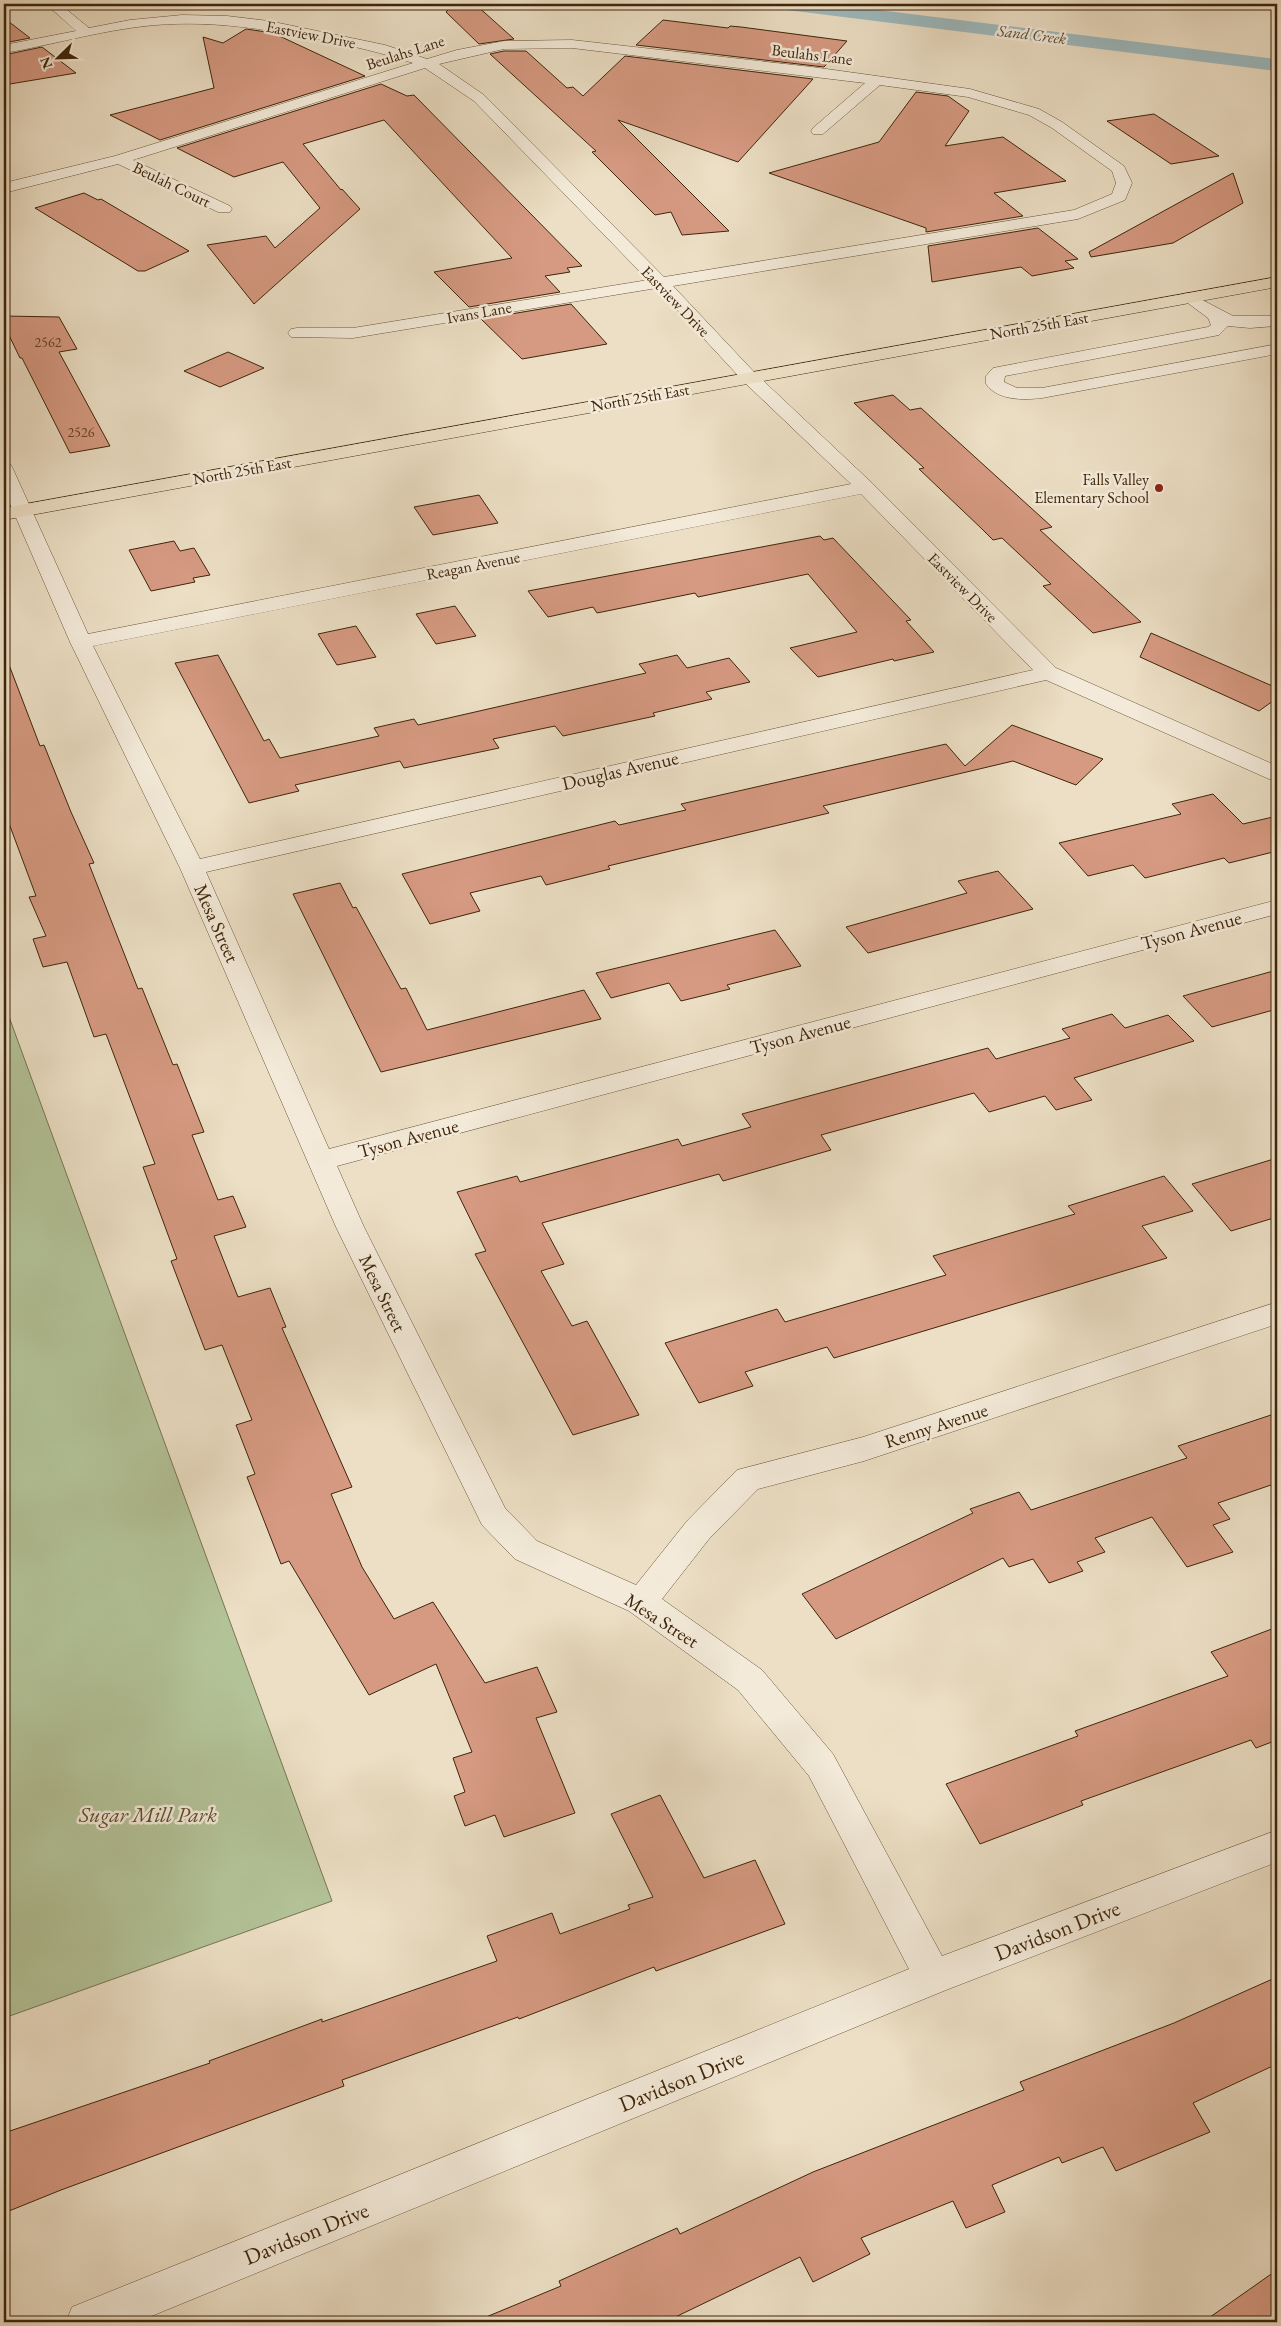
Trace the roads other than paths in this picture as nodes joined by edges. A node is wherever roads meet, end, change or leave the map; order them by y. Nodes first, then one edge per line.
1 (52, 4) edge
2 (84, 31) junction
3 (4, 48) edge
4 (426, 63) junction
5 (877, 80) junction
6 (818, 131) dead end
7 (120, 159) junction
8 (4, 188) edge
9 (224, 209) dead end
10 (660, 282) junction
11 (1277, 282) edge
12 (1189, 298) junction
13 (1217, 318) junction
14 (1277, 321) edge
15 (297, 333) dead end
16 (1277, 349) edge
17 (749, 377) junction
18 (4, 469) edge
19 (865, 487) junction
20 (13, 513) edge
21 (81, 642) junction
22 (1048, 673) junction
23 (1277, 774) edge
24 (192, 868) junction
25 (1277, 907) edge
26 (322, 1160) junction
27 (1277, 1313) edge
28 (641, 1602) junction
29 (1277, 1846) edge
30 (933, 1977) junction
31 (87, 2322) edge

1 - 2 street
2 - 3 street, Eastview Drive
2 - 4 street, Eastview Drive
4 - 5 street, Beulahs Lane
4 - 7 street, Beulahs Lane
4 - 10 street, Eastview Drive
5 - 6 street
5 - 10 street, Beulahs Lane
7 - 8 street, Beulahs Lane
7 - 9 street, Beulah Court
10 - 15 street, Ivans Lane
10 - 17 street, Eastview Drive
11 - 12 main road, North 25th East
12 - 13 street
12 - 17 main road, North 25th East
13 - 14 street
13 - 16 street
17 - 19 street, Eastview Drive
17 - 20 main road, North 25th East
18 - 20 street, Mesa Street
19 - 21 street, Reagan Avenue
19 - 22 street, Eastview Drive
20 - 21 street, Mesa Street
21 - 24 street, Mesa Street
22 - 23 street, Eastview Drive
22 - 24 street, Douglas Avenue
24 - 26 street, Mesa Street
25 - 26 street, Tyson Avenue
26 - 28 street, Mesa Street
27 - 28 street, Renny Avenue
28 - 30 street, Mesa Street
29 - 30 street, Davidson Drive
30 - 31 street, Davidson Drive

